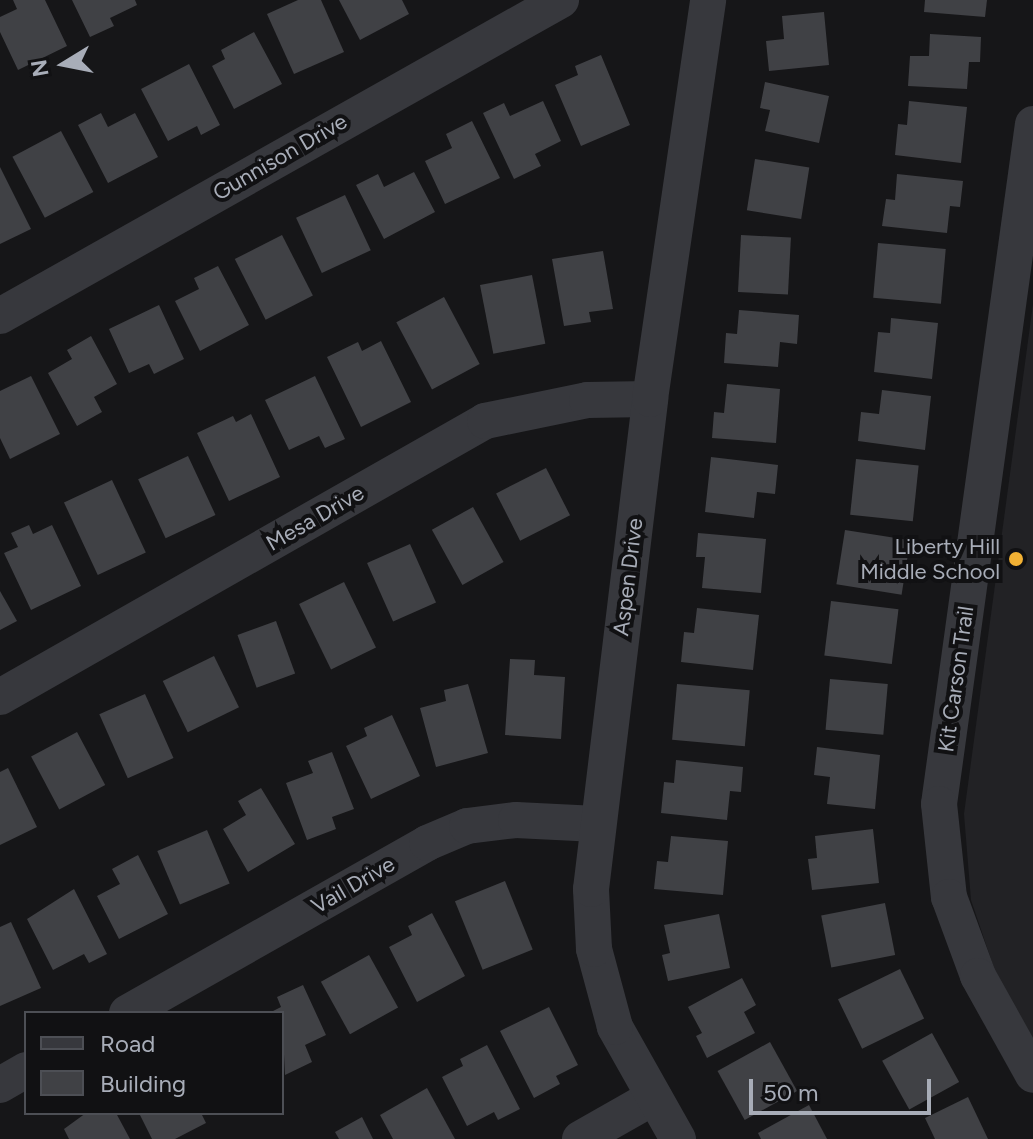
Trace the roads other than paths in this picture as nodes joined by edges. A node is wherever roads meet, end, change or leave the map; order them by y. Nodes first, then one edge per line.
1 (561, 0) edge
2 (708, 0) edge
3 (1033, 124) edge
4 (0, 316) edge
5 (650, 399) junction
6 (0, 697) edge
7 (597, 824) junction
8 (131, 1011) edge
9 (24, 1071) edge
10 (1033, 1075) edge
11 (0, 1085) edge
12 (654, 1097) junction
13 (580, 1139) edge
14 (678, 1139) edge

1 - 4 street, Gunnison Drive
2 - 5 street, Aspen Drive
3 - 10 street, Kit Carson Trail
5 - 6 street, Mesa Drive
5 - 7 street, Aspen Drive
7 - 8 street, Vail Drive
7 - 12 street, Aspen Drive
9 - 11 street
12 - 13 street
12 - 14 street, Aspen Drive

